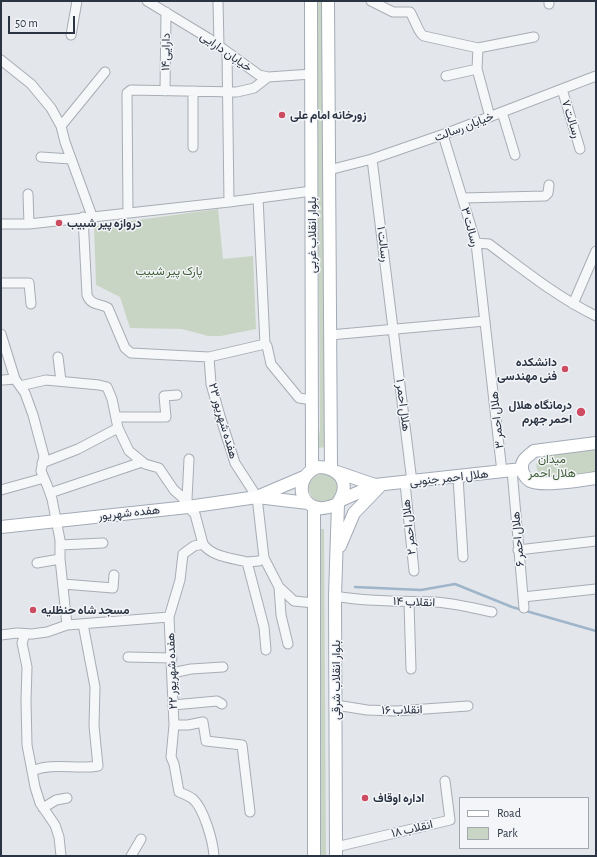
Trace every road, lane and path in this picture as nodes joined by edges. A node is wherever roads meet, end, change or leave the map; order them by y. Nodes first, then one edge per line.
1 (77, 1) edge
2 (148, 1) edge
3 (218, 1) edge
4 (312, 1) edge
5 (328, 1) edge
6 (371, 1) edge
7 (166, 12) junction
8 (71, 35) dead end
9 (534, 38) dead end
10 (219, 46) junction
11 (478, 48) junction
12 (226, 52) junction
13 (1, 60) edge
14 (477, 69) junction
15 (105, 72) dead end
16 (312, 74) junction
17 (446, 76) dead end
18 (596, 76) edge
19 (268, 77) junction
20 (562, 89) junction
21 (165, 91) junction
22 (193, 91) junction
23 (227, 92) junction
24 (502, 112) junction
25 (490, 117) junction
26 (61, 126) junction
27 (444, 135) junction
28 (193, 147) dead end
29 (580, 149) dead end
30 (515, 155) dead end
31 (41, 157) dead end
32 (71, 159) junction
33 (372, 159) junction
34 (329, 170) junction
35 (549, 185) dead end
36 (312, 191) junction
37 (28, 194) dead end
38 (258, 198) junction
39 (463, 198) junction
40 (229, 202) junction
41 (128, 212) junction
42 (88, 217) junction
43 (1, 224) edge
44 (29, 224) junction
45 (476, 243) junction
46 (596, 251) edge
47 (1, 283) edge
48 (31, 304) dead end
49 (573, 304) junction
50 (596, 316) edge
51 (485, 321) junction
52 (393, 329) junction
53 (1, 334) edge
54 (330, 335) junction
55 (266, 344) junction
56 (58, 357) dead end
57 (209, 357) junction
58 (5, 361) edge
59 (2, 380) dead end
60 (61, 381) junction
61 (18, 383) junction
62 (177, 395) dead end
63 (312, 400) junction
64 (116, 417) junction
65 (118, 428) junction
66 (596, 443) edge
67 (189, 459) dead end
68 (42, 462) junction
69 (142, 462) junction
70 (334, 470) junction
71 (512, 470) junction
72 (308, 473) junction
73 (458, 477) junction
74 (44, 478) junction
75 (596, 478) edge
76 (408, 482) junction
77 (378, 485) junction
78 (1, 490) edge
79 (50, 493) junction
80 (257, 497) junction
81 (338, 502) junction
82 (311, 505) junction
83 (188, 508) junction
84 (56, 521) junction
85 (1, 527) edge
86 (596, 541) edge
87 (103, 543) dead end
88 (203, 544) junction
89 (60, 545) junction
90 (518, 550) junction
91 (338, 551) junction
92 (463, 557) dead end
93 (264, 558) junction
94 (60, 559) junction
95 (247, 562) junction
96 (37, 563) dead end
97 (414, 571) dead end
98 (114, 575) dead end
99 (63, 584) junction
100 (279, 587) junction
101 (596, 590) edge
102 (336, 596) junction
103 (523, 597) junction
104 (410, 602) junction
105 (314, 603) junction
106 (524, 608) dead end
107 (492, 612) dead end
108 (169, 617) junction
109 (83, 624) junction
110 (67, 625) junction
111 (25, 634) junction
112 (1, 635) edge
113 (288, 644) dead end
114 (266, 650) dead end
115 (128, 657) dead end
116 (172, 658) junction
117 (223, 667) dead end
118 (411, 669) dead end
119 (172, 673) junction
120 (222, 704) dead end
121 (173, 705) junction
122 (336, 705) junction
123 (468, 706) dead end
124 (174, 725) junction
125 (32, 771) junction
126 (445, 781) dead end
127 (67, 798) dead end
128 (43, 808) junction
129 (250, 812) dead end
130 (141, 839) dead end
131 (336, 854) edge
132 (61, 856) edge
133 (131, 856) edge
134 (214, 856) edge
135 (314, 856) edge

1 - 8 street
2 - 7 street, خیابان دارایی
3 - 10 street
4 - 16 main road, بلوار انقلاب غربی
5 - 34 main road, بلوار انقلاب غربی
6 - 11 street
7 - 10 street, خیابان دارایی
7 - 21 street, دارایی۱۴
9 - 11 street
10 - 12 street, خیابان دارایی
11 - 14 street
12 - 19 street, خیابان دارایی
12 - 23 street
13 - 26 street
14 - 17 street
14 - 25 street
15 - 26 street
16 - 19 street, خیابان دارایی
16 - 36 main road, بلوار انقلاب غربی
18 - 20 street, خیابان رسالت
19 - 23 street
20 - 24 street, خیابان رسالت
20 - 29 street, رسالت ۷
21 - 22 street
21 - 41 street
22 - 23 street
22 - 28 street
23 - 40 street
24 - 25 street, خیابان رسالت
24 - 30 street
25 - 27 street, خیابان رسالت
26 - 32 street
27 - 33 street, خیابان رسالت
27 - 39 street, رسالت ۳
31 - 32 street
32 - 42 street
33 - 34 street, خیابان رسالت
33 - 52 street, رسالت ۱
34 - 54 main road, بلوار انقلاب غربی
35 - 39 street
36 - 38 street
36 - 63 main road, بلوار انقلاب غربی
37 - 44 street
38 - 40 street
38 - 55 street
39 - 45 street, رسالت ۳
40 - 41 street
41 - 42 street
42 - 44 street
42 - 57 street
43 - 44 street
45 - 49 street
45 - 51 street, رسالت ۳
46 - 49 street
47 - 48 street
49 - 50 street
51 - 52 street
51 - 71 street, هلال احمر ۳
52 - 54 street
52 - 76 street, هلال احمر ۱
53 - 58 street
54 - 70 main road, بلوار انقلاب غربی
55 - 57 street
55 - 63 street
56 - 60 street
57 - 80 street, هفده شهریور ۲۳
58 - 61 street
59 - 61 street
60 - 61 street
60 - 64 street
61 - 68 street
62 - 64 street
63 - 72 main road, بلوار انقلاب غربی
64 - 65 street
65 - 68 street
65 - 69 street
66 - 71 main road
67 - 83 street
68 - 74 street
69 - 79 street
69 - 83 street
70 - 72 main road
70 - 77 main road, هلال احمر جنوبی
70 - 81 main road
71 - 73 main road, هلال احمر جنوبی
71 - 75 main road
71 - 90 street, هلال احمر ۶
72 - 80 main road, هفده شهریور
72 - 82 main road
73 - 76 main road, هلال احمر جنوبی
73 - 92 street
74 - 78 street
74 - 79 street
76 - 77 main road, هلال احمر جنوبی
76 - 97 street, هلال احمر ۲
77 - 81 main road, هلال احمر جنوبی
77 - 91 main road
79 - 84 street
80 - 82 main road, هفده شهریور
80 - 83 main road, هفده شهریور
80 - 93 street
81 - 82 main road
81 - 91 main road, بلوار انقلاب شرقی
82 - 105 main road, بلوار انقلاب شرقی
83 - 84 main road, هفده شهریور
83 - 88 street
84 - 85 main road, هفده شهریور
84 - 89 street
86 - 90 street
87 - 89 street
88 - 95 street
88 - 108 street, هفده شهریور ۲۲
89 - 94 street
90 - 103 street, هلال احمر ۶
91 - 102 main road, بلوار انقلاب شرقی
93 - 95 street
93 - 100 street
94 - 96 street
94 - 99 street
95 - 114 street
98 - 99 street
99 - 110 street
100 - 105 street
100 - 113 street
101 - 103 street
102 - 104 street, انقلاب ۱۴
102 - 122 main road, بلوار انقلاب شرقی
103 - 106 street, هلال احمر ۶
104 - 107 street, انقلاب ۱۴
104 - 118 street
105 - 135 main road, بلوار انقلاب شرقی
108 - 109 street, هفده شهریور ۲۲
108 - 116 street, هفده شهریور ۲۲
109 - 110 street, هفده شهریور ۲۲
109 - 125 street
110 - 111 street, هفده شهریور ۲۲
111 - 112 street, هفده شهریور ۲۲
111 - 125 street
115 - 116 street
116 - 119 street, هفده شهریور ۲۲
117 - 119 street
119 - 121 street, هفده شهریور ۲۲
120 - 121 street
121 - 124 street, هفده شهریور ۲۲
122 - 123 street, انقلاب ۱۶
122 - 131 main road, بلوار انقلاب شرقی
124 - 129 street, هفده شهریور ۲۲
124 - 134 street, هفده شهریور ۲۲
125 - 128 street
126 - 131 street, انقلاب ۱۸
127 - 128 street
128 - 132 street
130 - 133 street

